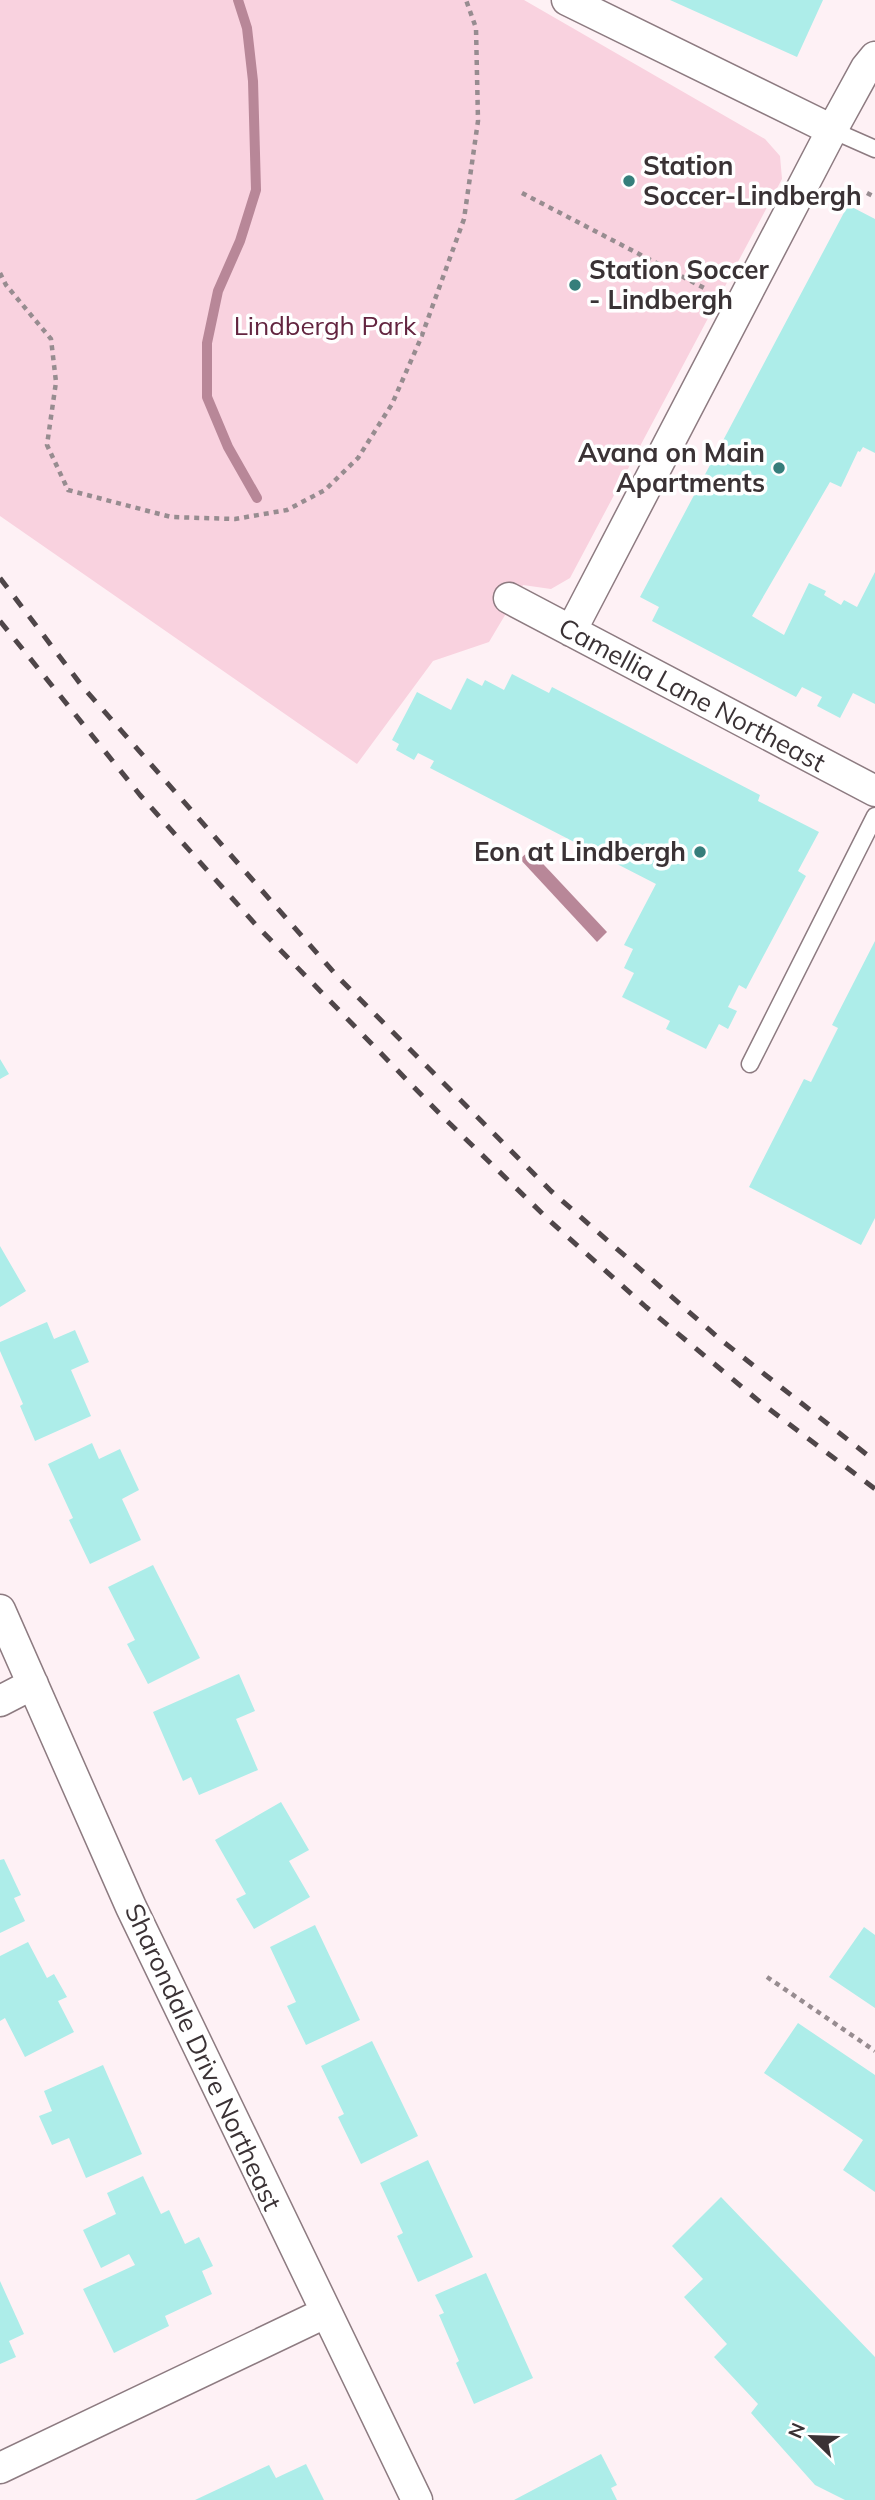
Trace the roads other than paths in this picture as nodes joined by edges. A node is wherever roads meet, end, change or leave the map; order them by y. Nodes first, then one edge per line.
1 (567, 0) edge
2 (875, 57) edge
3 (832, 130) junction
4 (875, 149) edge
5 (509, 598) dead end
6 (571, 631) junction
7 (875, 791) edge
8 (875, 816) edge
9 (750, 1063) dead end
10 (0, 1610) edge
11 (33, 1685) junction
12 (0, 1701) edge
13 (325, 2313) junction
14 (0, 2468) edge
15 (417, 2500) edge

1 - 3 street
2 - 3 street
3 - 4 lane
3 - 6 street
5 - 6 street, Camellia Lane Northeast
6 - 7 street, Camellia Lane Northeast
8 - 9 lane
10 - 11 street, Sharondale Drive Northeast
11 - 12 street
11 - 13 street, Sharondale Drive Northeast
13 - 14 street
13 - 15 street, Sharondale Drive Northeast

